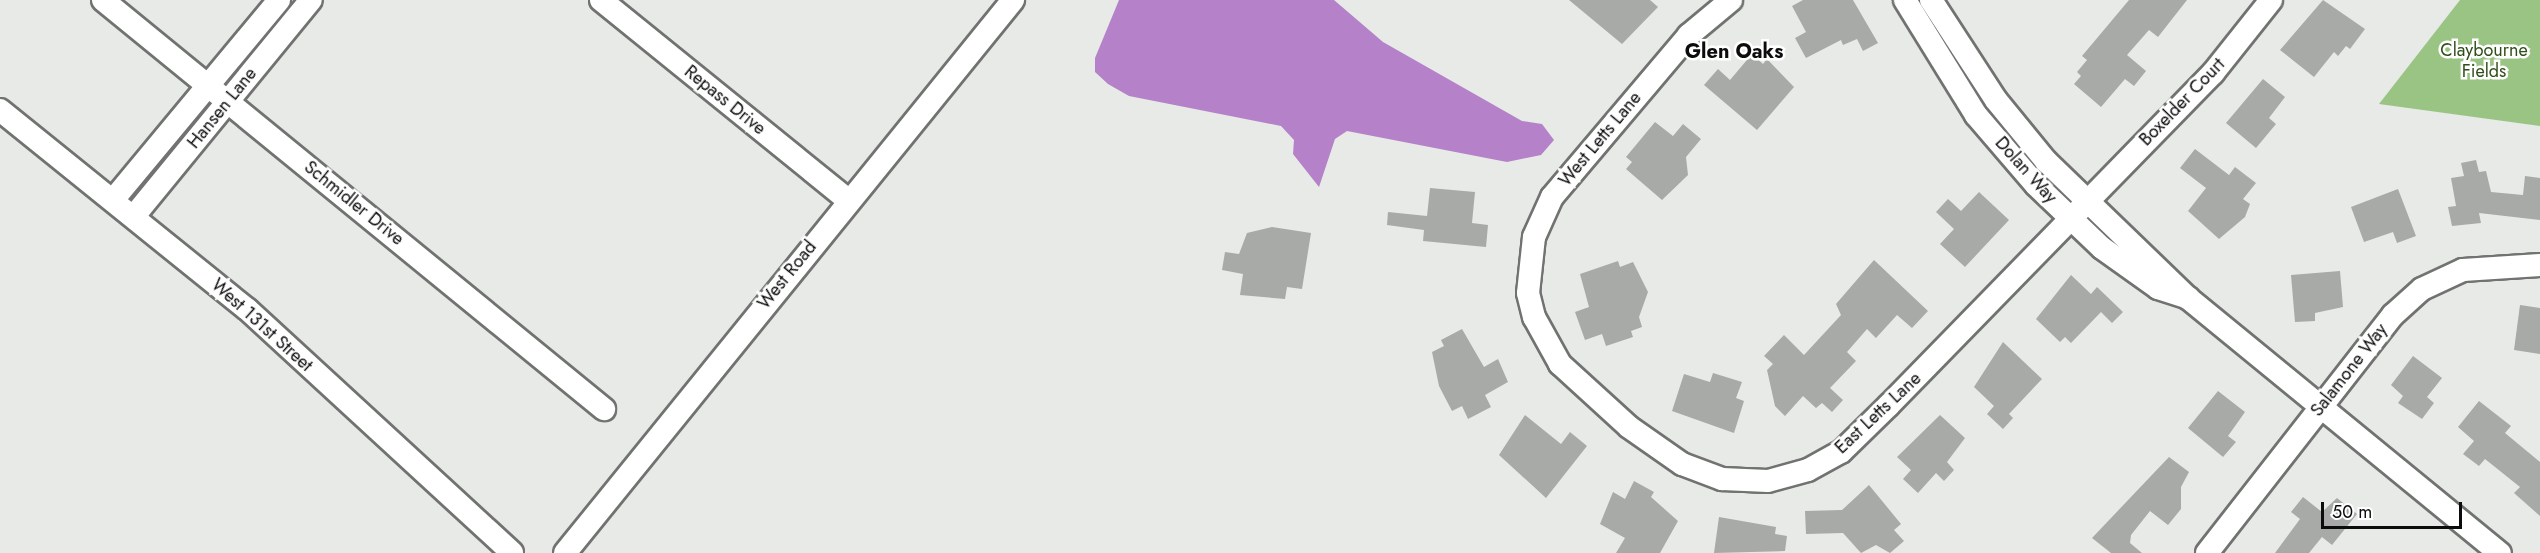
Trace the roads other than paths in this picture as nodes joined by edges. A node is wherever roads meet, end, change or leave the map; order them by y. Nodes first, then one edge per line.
1 (103, 0) edge
2 (279, 0) edge
3 (311, 0) edge
4 (601, 0) edge
5 (1013, 0) edge
6 (1731, 0) edge
7 (1905, 0) edge
8 (1931, 0) edge
9 (2271, 0) edge
10 (209, 84) junction
11 (229, 101) junction
12 (0, 110) edge
13 (2087, 199) junction
14 (113, 200) junction
15 (848, 200) junction
16 (134, 216) junction
17 (2071, 218) junction
18 (2540, 265) edge
19 (2188, 298) junction
20 (1591, 397) joint
21 (2320, 407) junction
22 (604, 409) dead end
23 (512, 553) edge
24 (565, 553) edge
25 (2207, 553) edge
26 (2500, 553) edge

1 - 10 street, Schmidler Drive
2 - 10 street, Hansen Lane
3 - 11 street, Hansen Lane
4 - 15 street, Repass Drive
5 - 15 street, West Road
6 - 20 street, West Letts Lane
7 - 17 street, Dolan Way
8 - 13 street, Dolan Way
9 - 13 street, Boxelder Court
10 - 11 street, Schmidler Drive
10 - 14 street, Hansen Lane
11 - 16 street, Hansen Lane
11 - 22 street, Schmidler Drive
12 - 14 street, West 131st Street
13 - 17 street, East Letts Lane
13 - 19 street, Dolan Way
14 - 16 street, West 131st Street
15 - 24 street, West Road
16 - 23 street, West 131st Street
17 - 19 street, Dolan Way
17 - 20 street, East Letts Lane
18 - 21 street, Salamone Way
19 - 21 street, Dolan Way
21 - 25 street, Salamone Way
21 - 26 street, Dolan Way

